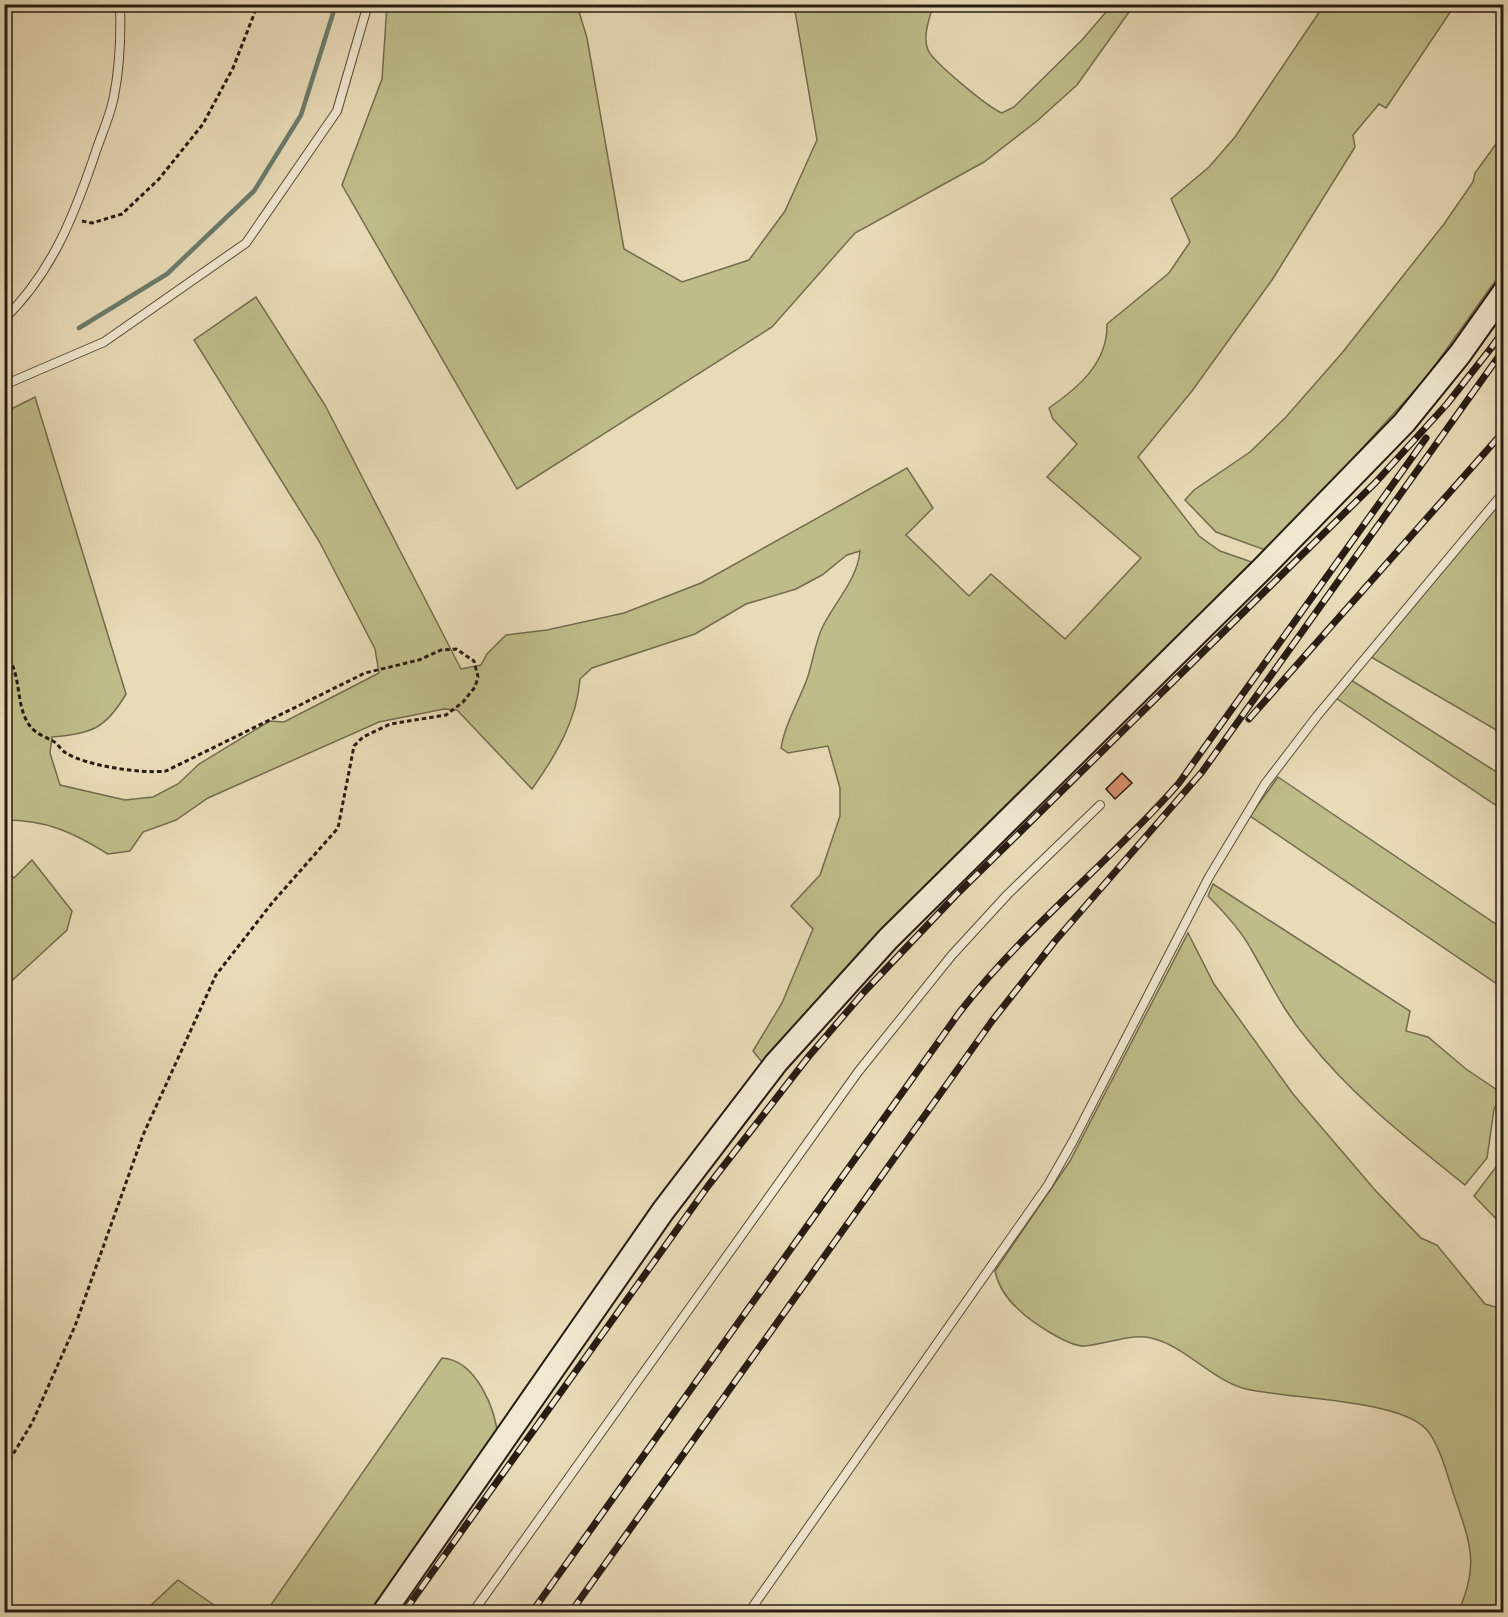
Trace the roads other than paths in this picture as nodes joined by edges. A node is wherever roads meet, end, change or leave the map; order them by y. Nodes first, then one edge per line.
1 (120, 4) edge
2 (368, 4) edge
3 (1503, 292) edge
4 (4, 319) edge
5 (4, 385) edge
6 (1503, 492) edge
7 (1100, 805) dead end
8 (384, 1612) edge
9 (473, 1612) edge
10 (749, 1612) edge

1 - 4 lane
2 - 5 lane
3 - 8 main road
6 - 10 lane
7 - 9 lane

